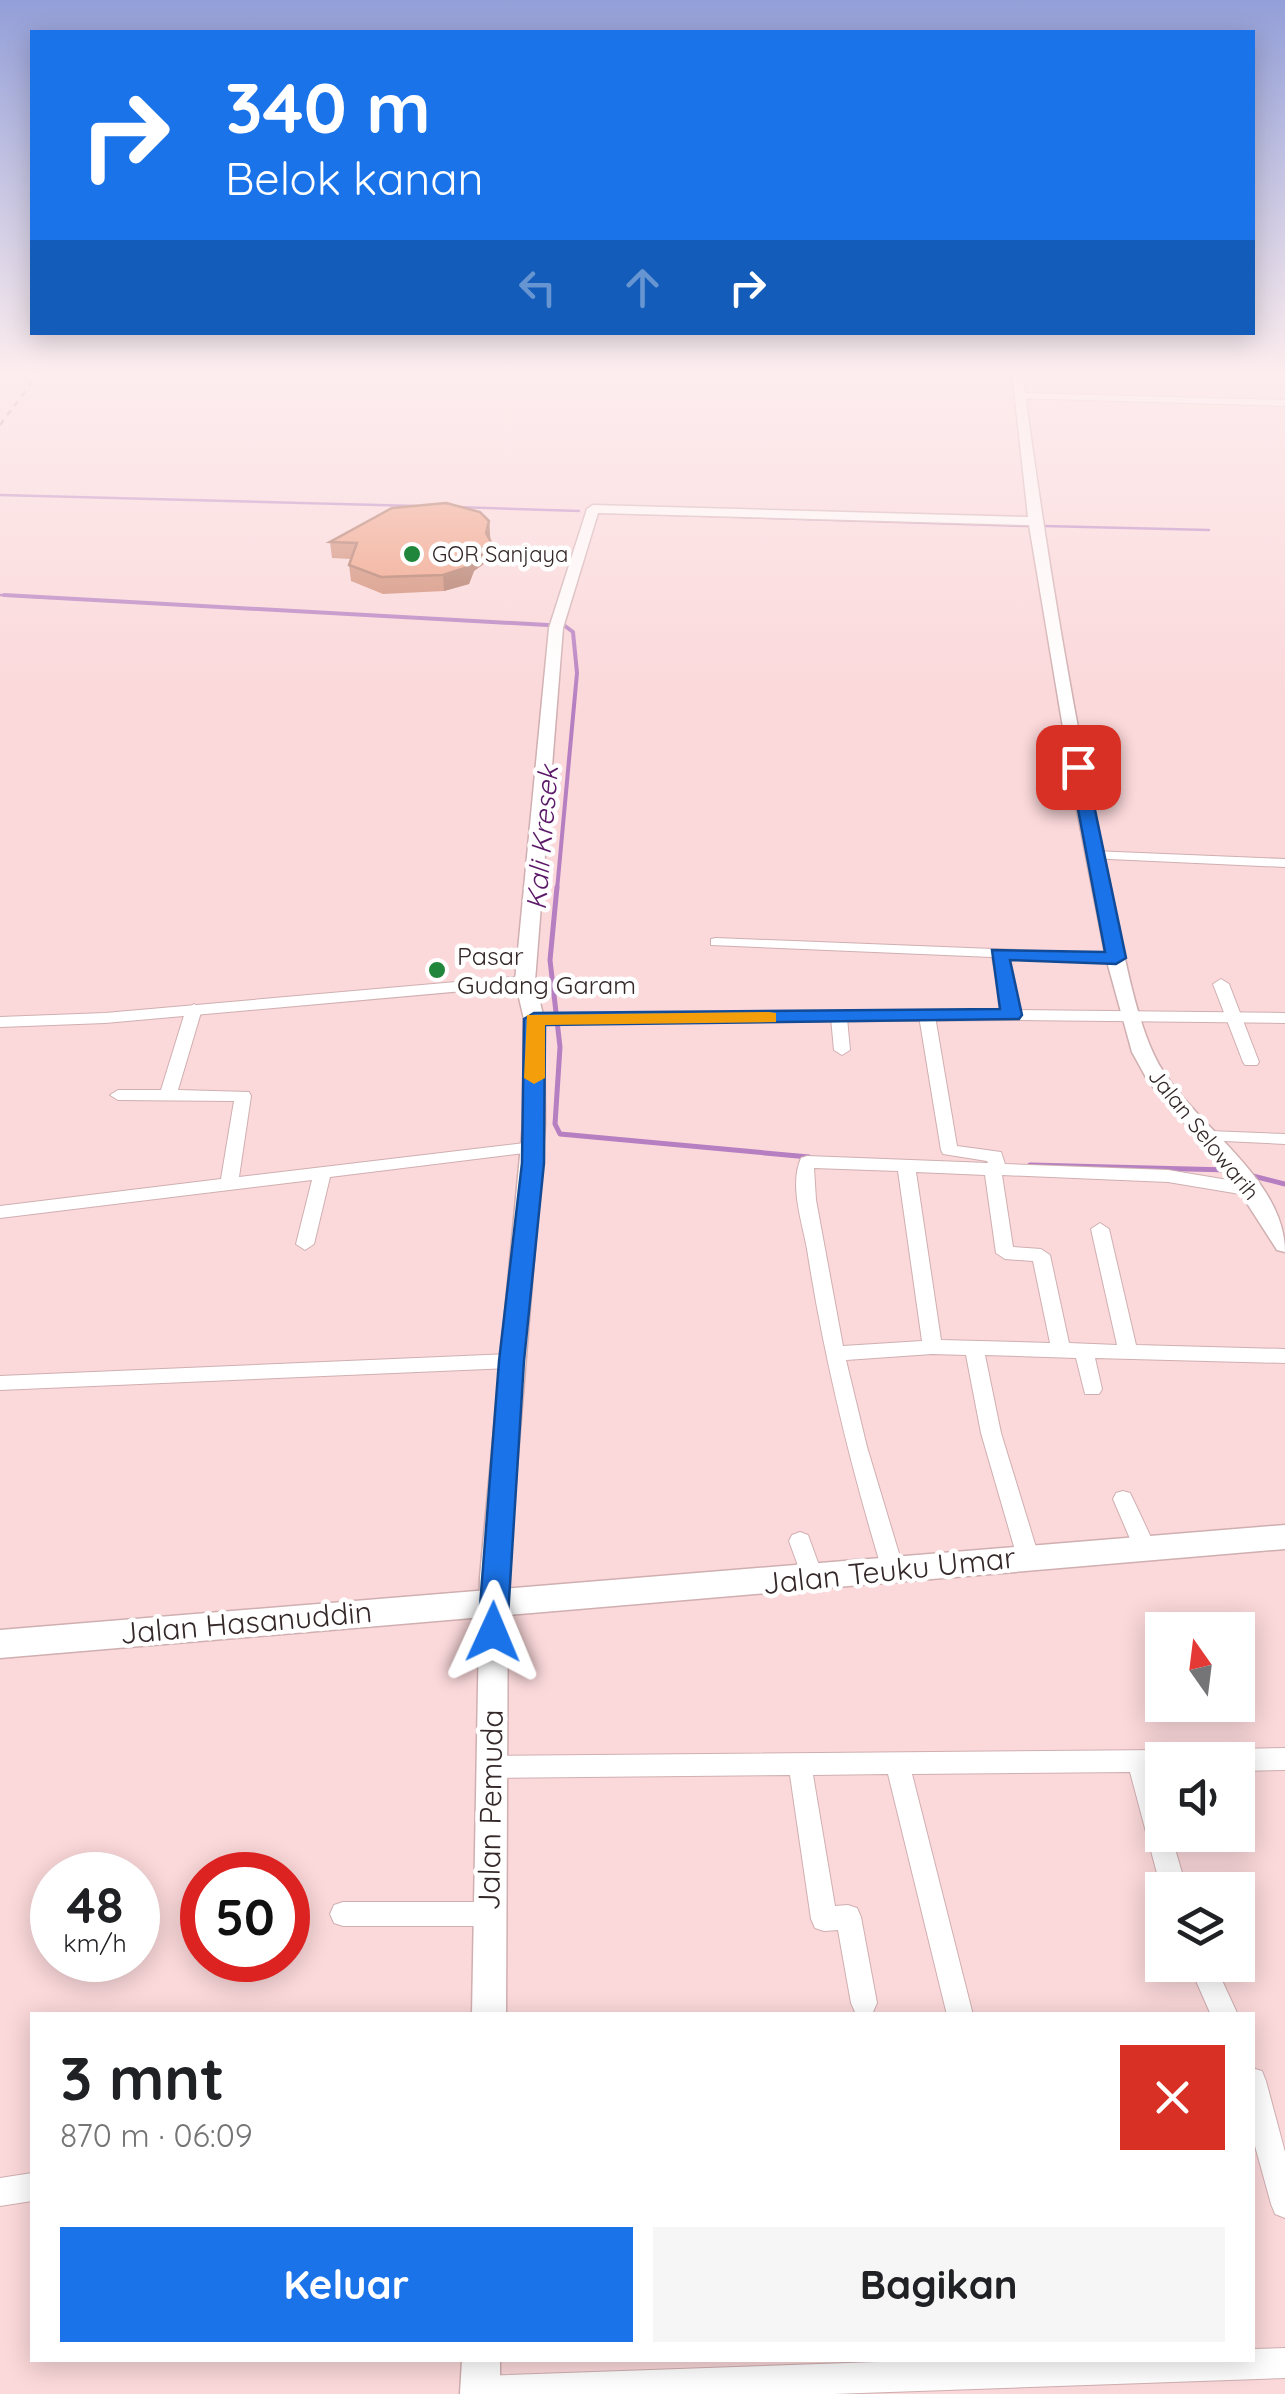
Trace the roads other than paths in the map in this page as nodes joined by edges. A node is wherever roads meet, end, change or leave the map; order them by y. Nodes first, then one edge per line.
1 (1031, 483) edge
2 (1035, 521) junction
3 (1093, 855) junction
4 (1285, 863) edge
5 (716, 942) dead end
6 (999, 954) junction
7 (1116, 958) junction
8 (525, 981) junction
9 (1220, 984) dead end
10 (194, 1009) junction
11 (1012, 1015) junction
12 (927, 1016) junction
13 (546, 1018) junction
14 (839, 1018) junction
15 (1232, 1018) junction
16 (1285, 1018) edge
17 (1134, 1019) junction
18 (0, 1022) edge
19 (842, 1050) dead end
20 (1252, 1062) dead end
21 (118, 1095) dead end
22 (168, 1095) junction
23 (1208, 1136) junction
24 (1285, 1139) edge
25 (533, 1146) junction
26 (906, 1164) junction
27 (996, 1167) junction
28 (322, 1173) junction
29 (230, 1185) junction
30 (1250, 1187) junction
31 (0, 1212) edge
32 (1100, 1229) dead end
33 (305, 1244) dead end
34 (1285, 1244) edge
35 (932, 1348) junction
36 (974, 1348) junction
37 (1061, 1350) junction
38 (1084, 1350) junction
39 (1128, 1351) junction
40 (834, 1354) junction
41 (1285, 1356) edge
42 (512, 1361) junction
43 (0, 1384) edge
44 (1092, 1389) dead end
45 (1123, 1499) dead end
46 (1285, 1537) edge
47 (800, 1541) dead end
48 (1145, 1548) junction
49 (1028, 1557) junction
50 (893, 1570) junction
51 (813, 1579) junction
52 (493, 1606) junction
53 (0, 1644) edge
54 (1285, 1759) edge
55 (1255, 1760) edge
56 (1145, 1762) edge
57 (800, 1765) junction
58 (898, 1766) junction
59 (492, 1767) junction
60 (343, 1914) dead end
61 (490, 1914) junction
62 (1210, 1982) edge
63 (864, 2002) dead end
64 (489, 2012) edge
65 (959, 2012) edge
66 (1224, 2012) edge
67 (1255, 2092) edge
68 (30, 2188) edge
69 (0, 2192) edge
70 (1285, 2204) edge
71 (1285, 2364) edge
72 (481, 2382) edge

1 - 2 main road, Jalan Selowarih
2 - 3 main road, Jalan Selowarih
2 - 8 main road, Jalan Pemuda
3 - 4 street
3 - 7 main road, Jalan Selowarih
5 - 6 street
6 - 7 street
6 - 11 street
7 - 17 main road, Jalan Selowarih
8 - 10 street
8 - 13 main road, Jalan Pemuda
9 - 15 street
10 - 18 street
10 - 22 street
11 - 12 street
11 - 17 street
12 - 14 street
12 - 27 street
13 - 14 street
13 - 25 main road, Jalan Pemuda
14 - 19 street
15 - 16 street
15 - 17 street
15 - 20 street
17 - 23 main road, Jalan Selowarih
21 - 22 street
22 - 29 street
23 - 24 street
23 - 30 main road, Jalan Selowarih
25 - 28 street
25 - 42 main road, Jalan Pemuda
26 - 27 street
26 - 35 street
26 - 40 street
27 - 30 street
27 - 37 street
28 - 29 street
28 - 33 street
29 - 31 street
30 - 34 main road, Jalan Selowarih
32 - 39 street
35 - 36 street
35 - 40 street
36 - 37 street
36 - 49 street
37 - 38 street
38 - 39 street
38 - 44 street
39 - 41 street
40 - 50 street
42 - 43 street
42 - 52 main road, Jalan Pemuda
45 - 48 street
46 - 48 main road, Jalan Teuku Umar
47 - 51 street
48 - 49 main road, Jalan Teuku Umar
49 - 50 main road, Jalan Teuku Umar
50 - 51 main road, Jalan Teuku Umar
51 - 52 main road, Jalan Teuku Umar
52 - 53 main road, Jalan Hasanuddin
52 - 59 main road, Jalan Pemuda
54 - 55 street
56 - 58 street
57 - 58 street
57 - 59 street
57 - 63 street
58 - 65 street
59 - 61 main road, Jalan Pemuda
60 - 61 street
61 - 64 main road, Jalan Pemuda
62 - 66 street
67 - 70 street
68 - 69 street
71 - 72 street

